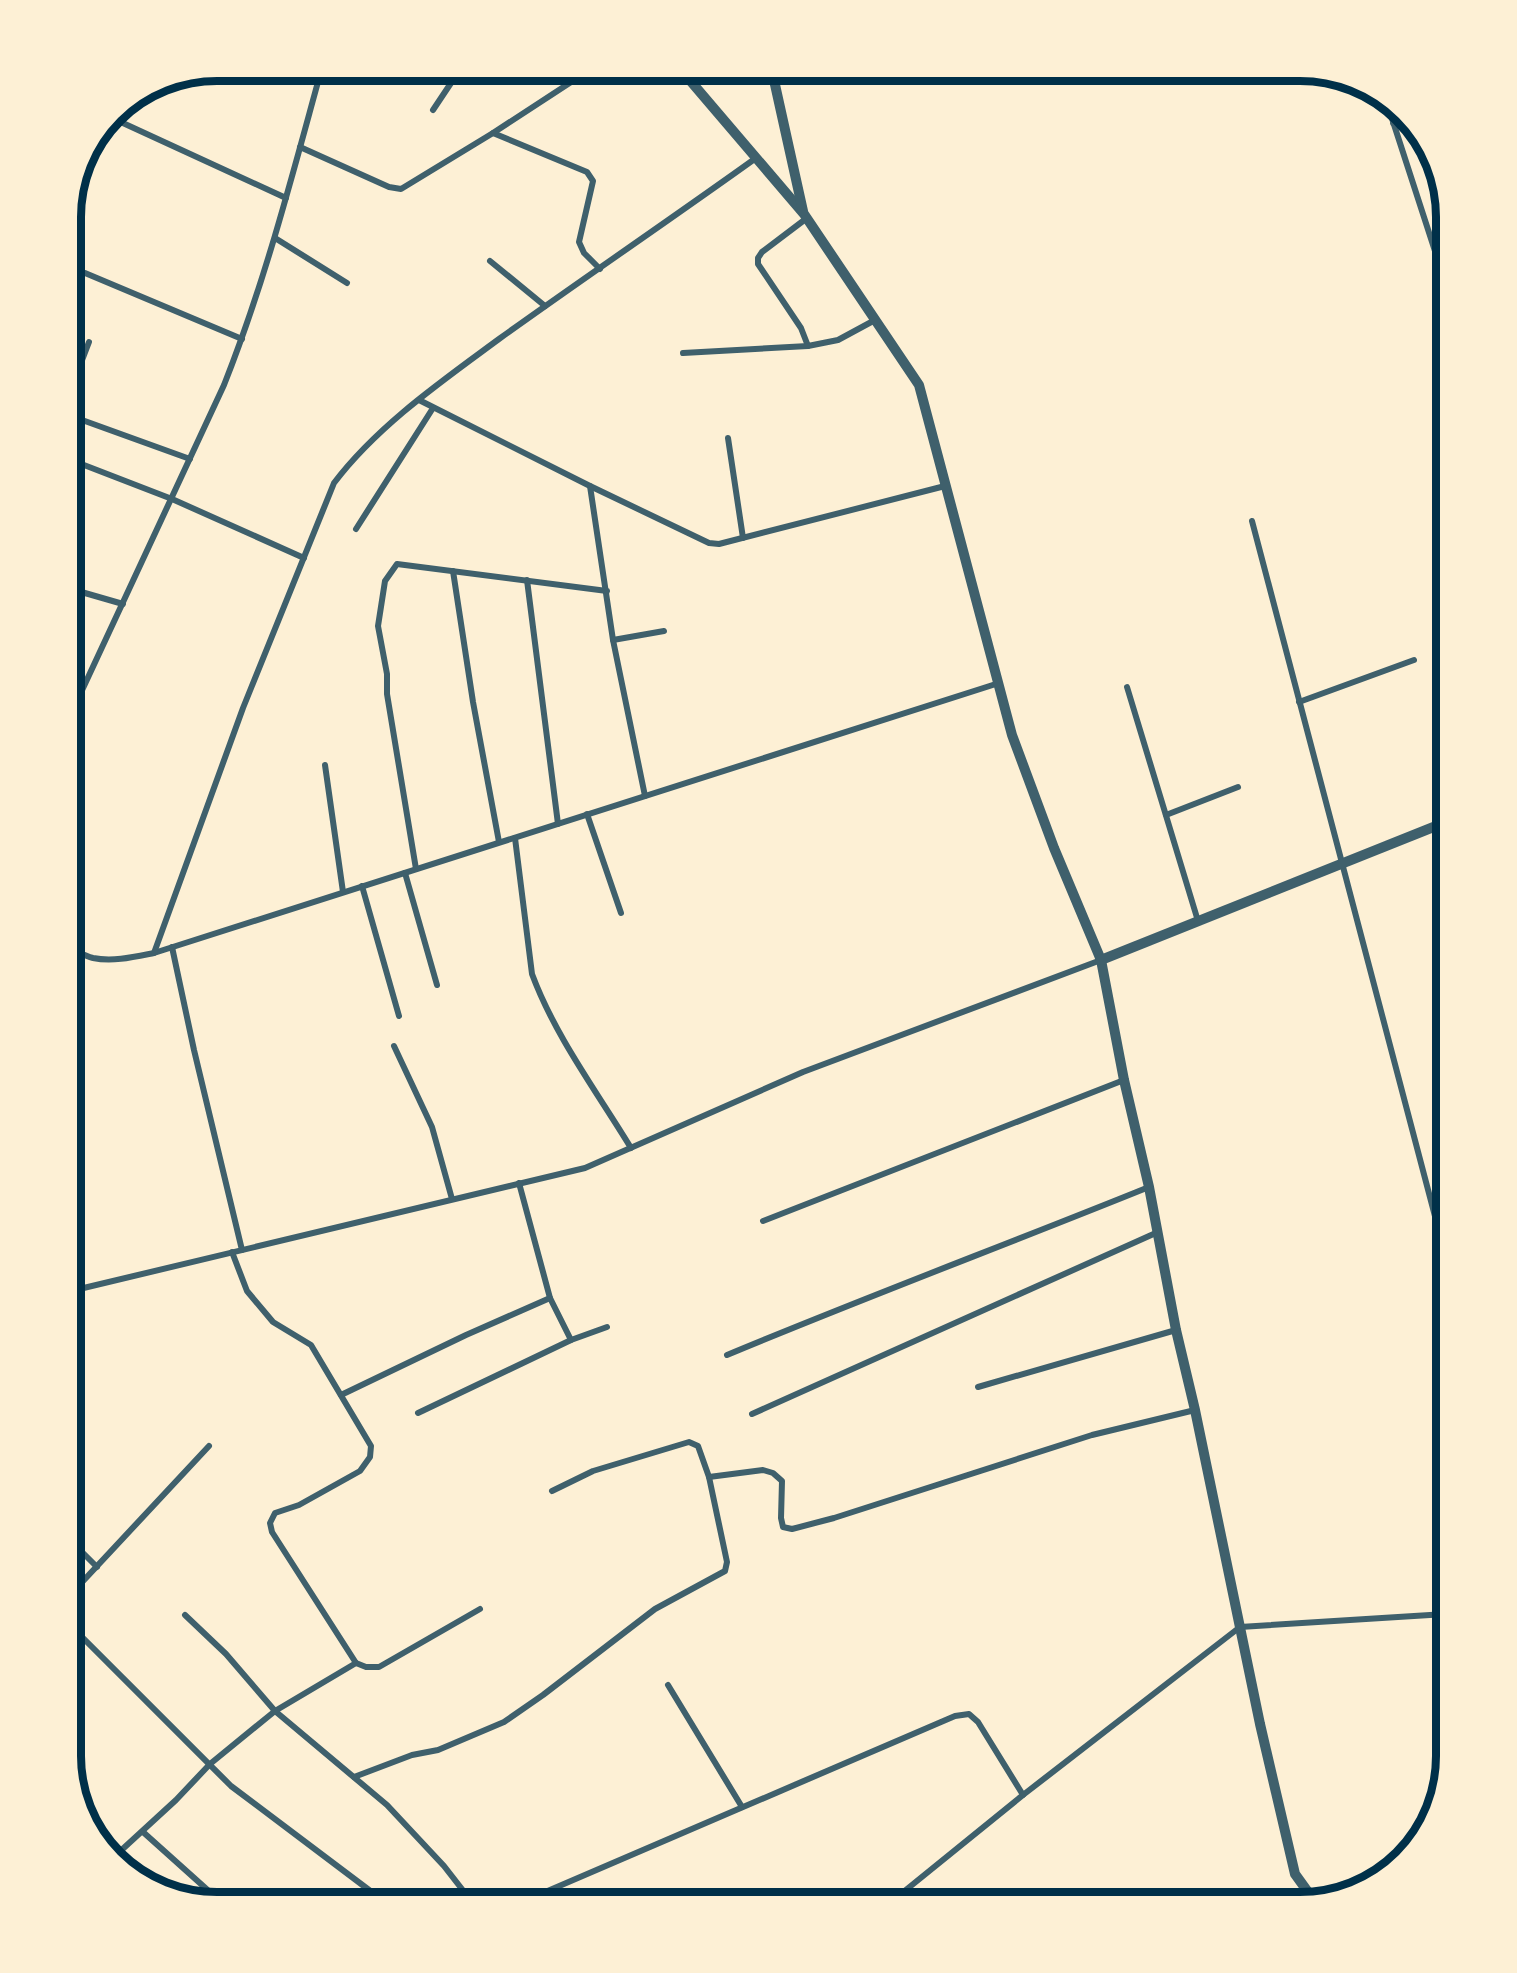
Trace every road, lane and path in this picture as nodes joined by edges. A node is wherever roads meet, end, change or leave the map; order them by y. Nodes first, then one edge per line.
1 (318, 81) edge
2 (452, 81) edge
3 (573, 81) edge
4 (691, 81) edge
5 (774, 81) edge
6 (433, 110) dead end
7 (1391, 116) edge
8 (121, 121) edge
9 (1397, 122) edge
10 (1393, 123) junction
11 (493, 133) junction
12 (300, 147) junction
13 (757, 158) junction
14 (286, 198) junction
15 (806, 216) junction
16 (275, 238) junction
17 (1436, 254) edge
18 (490, 261) dead end
19 (600, 269) junction
20 (81, 273) edge
21 (347, 283) dead end
22 (545, 306) junction
23 (875, 320) junction
24 (242, 339) junction
25 (89, 342) dead end
26 (808, 346) junction
27 (683, 354) dead end
28 (81, 363) edge
29 (419, 400) junction
30 (433, 408) junction
31 (81, 420) edge
32 (728, 438) dead end
33 (190, 459) junction
34 (81, 464) edge
35 (590, 486) junction
36 (945, 486) junction
37 (172, 499) junction
38 (1252, 521) dead end
39 (356, 529) dead end
40 (743, 538) junction
41 (304, 558) junction
42 (453, 571) junction
43 (527, 580) junction
44 (607, 591) junction
45 (81, 592) edge
46 (123, 604) junction
47 (664, 631) dead end
48 (613, 640) junction
49 (1414, 660) dead end
50 (999, 683) junction
51 (1127, 687) dead end
52 (81, 693) edge
53 (1299, 702) junction
54 (325, 765) dead end
55 (1238, 787) dead end
56 (645, 796) junction
57 (587, 814) junction
58 (1166, 815) junction
59 (558, 824) junction
60 (1436, 826) edge
61 (515, 837) junction
62 (499, 843) junction
63 (1341, 864) junction
64 (416, 869) junction
65 (405, 873) junction
66 (362, 886) junction
67 (343, 892) junction
68 (621, 914) dead end
69 (1198, 921) junction
70 (172, 947) junction
71 (154, 952) junction
72 (81, 954) edge
73 (1101, 960) junction
74 (437, 985) dead end
75 (399, 1016) dead end
76 (394, 1047) dead end
77 (1124, 1080) junction
78 (631, 1148) junction
79 (519, 1183) junction
80 (1149, 1187) junction
81 (453, 1199) junction
82 (1436, 1220) edge
83 (763, 1221) dead end
84 (1158, 1232) junction
85 (242, 1250) junction
86 (232, 1252) junction
87 (81, 1289) edge
88 (550, 1298) junction
89 (607, 1327) dead end
90 (1176, 1330) junction
91 (571, 1340) junction
92 (727, 1355) dead end
93 (978, 1387) dead end
94 (341, 1395) junction
95 (1195, 1410) junction
96 (418, 1413) dead end
97 (752, 1414) dead end
98 (209, 1446) dead end
99 (709, 1477) junction
100 (552, 1491) dead end
101 (81, 1552) edge
102 (97, 1567) junction
103 (81, 1583) edge
104 (480, 1609) dead end
105 (185, 1615) dead end
106 (1436, 1615) edge
107 (1240, 1627) junction
108 (81, 1637) edge
109 (356, 1663) junction
110 (668, 1685) dead end
111 (275, 1711) junction
112 (210, 1764) junction
113 (354, 1777) junction
114 (1023, 1795) junction
115 (742, 1807) junction
116 (144, 1832) junction
117 (120, 1851) edge
118 (210, 1892) edge
119 (372, 1892) edge
120 (464, 1892) edge
121 (545, 1892) edge
122 (903, 1892) edge
123 (1308, 1892) edge

1 - 12 street
2 - 6 street
3 - 11 street
4 - 13 street
5 - 15 street
7 - 10 street
8 - 14 street
9 - 10 street
10 - 17 street
11 - 12 street
11 - 19 street
12 - 14 street
13 - 15 street
13 - 19 street
14 - 16 street
15 - 23 street
15 - 26 street
16 - 21 street
16 - 24 street
18 - 22 street
19 - 22 street
20 - 24 street
22 - 29 street
23 - 26 street
23 - 36 street
24 - 33 street
25 - 28 street
26 - 27 street
29 - 30 street
29 - 41 street
30 - 35 street
30 - 39 street
31 - 33 street
32 - 40 street
33 - 37 street
34 - 37 street
35 - 40 street
35 - 44 street
36 - 40 street
36 - 50 street
37 - 41 street
37 - 46 street
38 - 53 street
41 - 71 street
42 - 43 street
42 - 62 street
42 - 64 street
43 - 44 street
43 - 59 street
44 - 48 street
45 - 46 street
46 - 52 street
47 - 48 street
48 - 56 street
49 - 53 street
50 - 56 street
50 - 73 street
51 - 58 street
53 - 63 street
54 - 67 street
55 - 58 street
56 - 57 street
57 - 59 street
57 - 68 street
58 - 69 street
59 - 61 street
60 - 63 street
61 - 62 street
61 - 78 street
62 - 64 street
63 - 69 street
63 - 82 street
64 - 65 street
65 - 66 street
65 - 74 street
66 - 67 street
66 - 75 street
67 - 70 street
69 - 73 street
70 - 71 street
70 - 85 street
71 - 72 street
73 - 77 street
73 - 78 street
76 - 81 street
77 - 80 street
77 - 83 street
78 - 79 street
79 - 81 street
79 - 88 street
80 - 84 street
80 - 92 street
81 - 85 street
84 - 90 street
84 - 97 street
85 - 86 street
86 - 87 street
86 - 94 street
88 - 91 street
88 - 94 street
89 - 91 street
90 - 93 street
90 - 95 street
91 - 96 street
94 - 109 street
95 - 99 street
95 - 107 street
98 - 102 street
99 - 100 street
99 - 113 street
101 - 102 street
102 - 103 street
104 - 109 street
105 - 111 street
106 - 107 street
107 - 114 street
107 - 123 street
108 - 112 street
109 - 111 street
110 - 115 street
111 - 112 street
111 - 113 street
112 - 116 street
112 - 119 street
113 - 120 street
114 - 115 street
114 - 122 street
115 - 121 street
116 - 117 street
116 - 118 street

